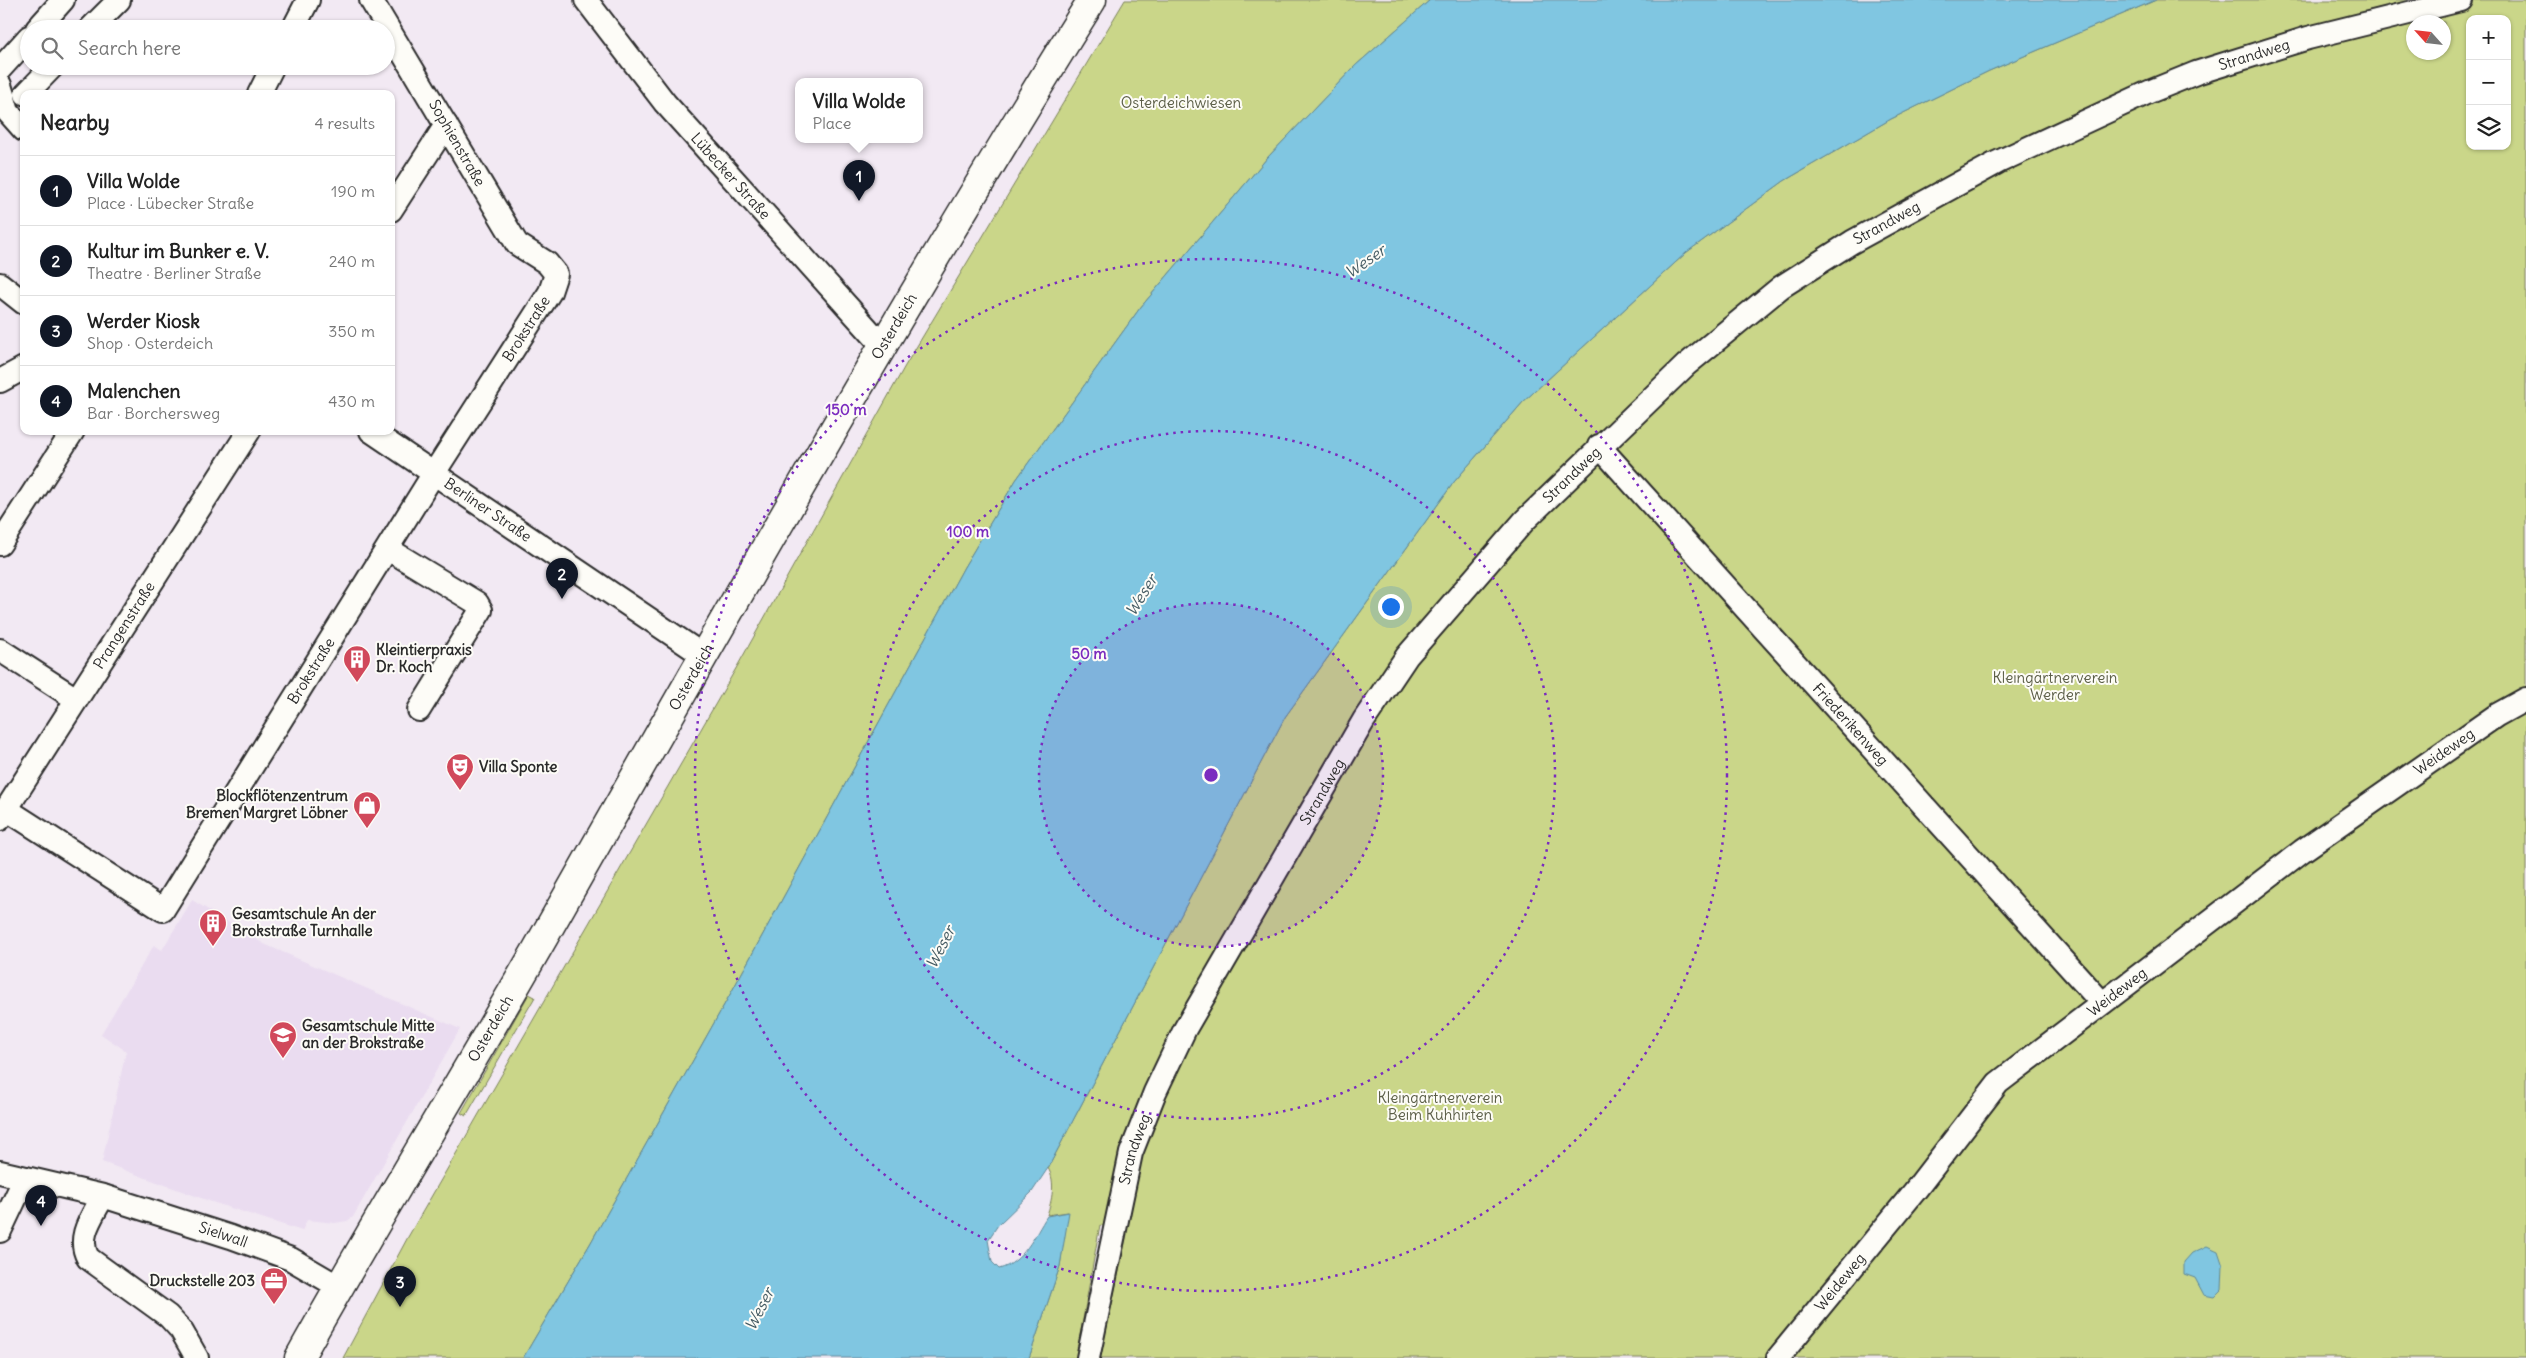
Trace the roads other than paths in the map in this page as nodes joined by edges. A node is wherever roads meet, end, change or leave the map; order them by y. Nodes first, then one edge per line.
1 (63, 0) edge
2 (119, 0) edge
3 (308, 0) edge
4 (371, 0) edge
5 (1092, 0) edge
6 (2461, 0) edge
7 (590, 1) edge
8 (45, 20) edge
9 (99, 20) edge
10 (298, 20) edge
11 (383, 20) edge
12 (395, 40) edge
13 (20, 47) edge
14 (0, 69) edge
15 (44, 75) edge
16 (268, 75) edge
17 (0, 85) edge
18 (30, 90) edge
19 (261, 90) edge
20 (20, 100) edge
21 (4, 114) edge
22 (446, 125) junction
23 (20, 127) edge
24 (395, 204) edge
25 (556, 274) joint
26 (0, 284) edge
27 (20, 300) edge
28 (882, 345) junction
29 (20, 370) edge
30 (0, 381) edge
31 (70, 435) edge
32 (246, 435) edge
33 (377, 435) edge
34 (1599, 446) junction
35 (434, 473) junction
36 (0, 544) edge
37 (388, 549) junction
38 (0, 650) edge
39 (704, 656) junction
40 (76, 699) junction
41 (2526, 699) edge
42 (419, 710) dead end
43 (3, 814) edge
44 (2102, 1002) junction
45 (0, 1172) edge
46 (25, 1178) junction
47 (103, 1196) junction
48 (0, 1231) edge
49 (339, 1287) junction
50 (197, 1358) edge
51 (299, 1358) edge
52 (1088, 1358) edge
53 (1778, 1358) edge

1 - 8 street
2 - 9 street
3 - 10 street
4 - 11 street, Sophienstraße
5 - 28 main road, Osterdeich
6 - 34 street, Strandweg
7 - 28 street, Lübecker Straße
12 - 22 street, Sophienstraße
13 - 14 street
15 - 18 street
16 - 19 street
17 - 21 street
20 - 21 street
21 - 23 street
22 - 24 street
22 - 25 street, Sophienstraße
25 - 35 street, Brokstraße
26 - 27 street
28 - 39 main road, Osterdeich
29 - 30 street
31 - 36 street
32 - 40 street, Prangenstraße
33 - 35 street, Berliner Straße
34 - 44 street, Friederikenweg
34 - 52 street, Strandweg
35 - 37 street, Brokstraße
35 - 39 street, Berliner Straße
37 - 42 street
37 - 43 street, Brokstraße
38 - 40 street
39 - 49 main road, Osterdeich
40 - 43 street, Prangenstraße
41 - 44 street, Weideweg
44 - 53 street, Weideweg
45 - 46 street, Sielwall
46 - 47 street, Sielwall
46 - 48 street
47 - 49 street, Sielwall
47 - 50 street
49 - 51 main road, Osterdeich

